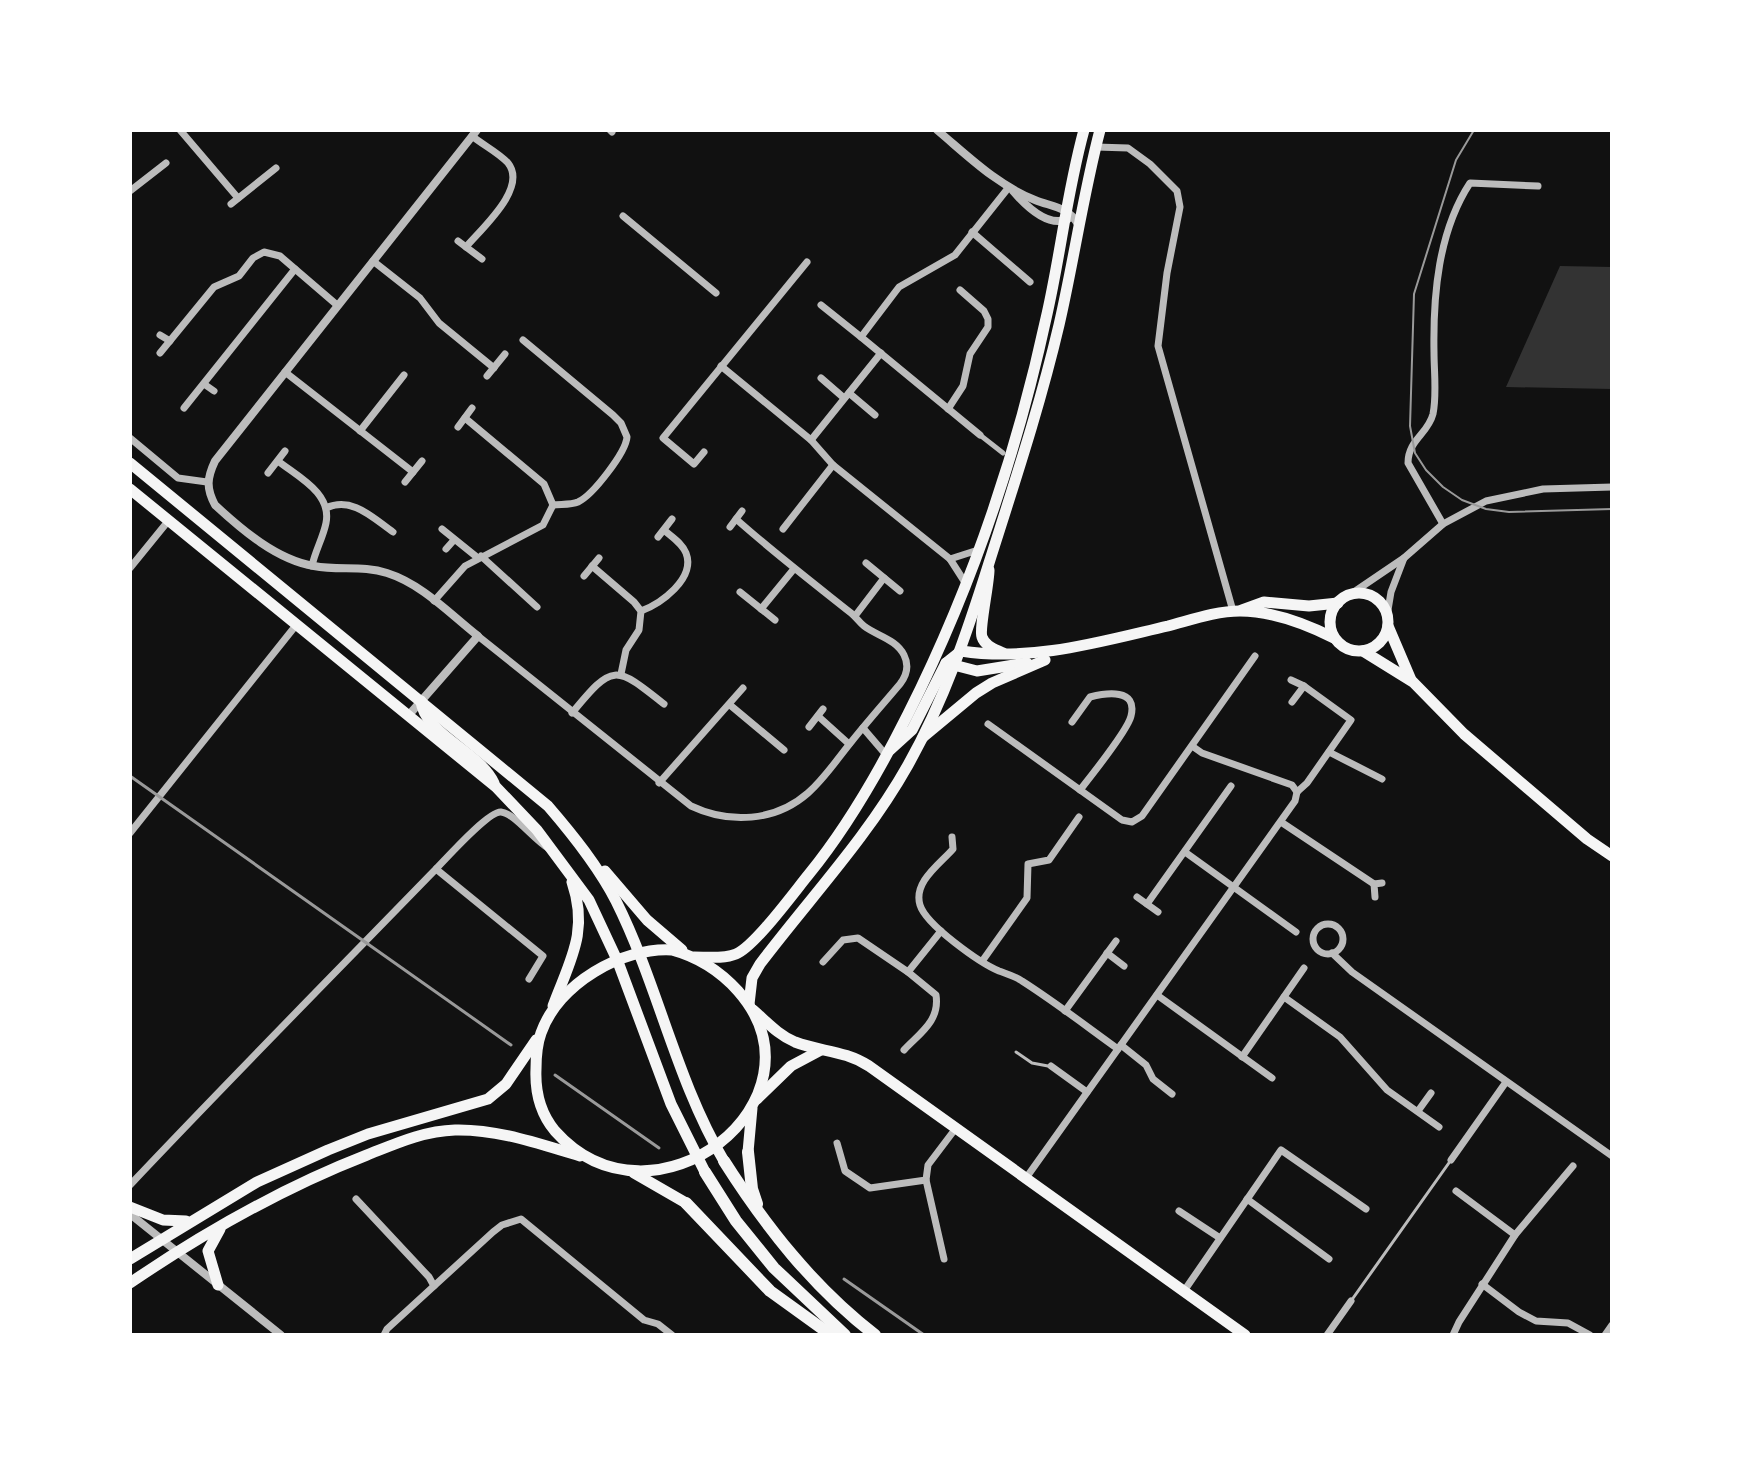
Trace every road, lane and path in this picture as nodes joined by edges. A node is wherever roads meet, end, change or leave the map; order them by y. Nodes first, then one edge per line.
1 (180, 130) edge
2 (937, 130) edge
3 (1084, 130) edge
4 (1100, 130) edge
5 (475, 133) edge
6 (1096, 147) junction
7 (166, 163) dead end
8 (276, 168) dead end
9 (1538, 186) dead end
10 (1009, 187) junction
11 (130, 191) edge
12 (623, 216) dead end
13 (1070, 218) junction
14 (972, 232) junction
15 (458, 241) dead end
16 (466, 247) junction
17 (482, 259) dead end
18 (373, 261) junction
19 (807, 262) dead end
20 (295, 269) junction
21 (1030, 282) dead end
22 (960, 290) dead end
23 (716, 293) dead end
24 (337, 305) junction
25 (821, 305) dead end
26 (841, 309) dead end
27 (835, 317) junction
28 (160, 335) dead end
29 (861, 337) junction
30 (523, 340) dead end
31 (170, 341) junction
32 (160, 353) dead end
33 (881, 353) junction
34 (505, 354) dead end
35 (721, 366) junction
36 (494, 368) junction
37 (285, 372) junction
38 (404, 375) dead end
39 (487, 376) dead end
40 (821, 378) dead end
41 (204, 384) junction
42 (214, 391) dead end
43 (847, 395) junction
44 (184, 408) dead end
45 (472, 408) dead end
46 (948, 409) junction
47 (875, 415) dead end
48 (465, 418) junction
49 (458, 427) dead end
50 (360, 431) junction
51 (980, 435) joint
52 (130, 438) edge
53 (811, 440) junction
54 (285, 451) dead end
55 (704, 452) dead end
56 (1003, 453) dead end
57 (278, 461) junction
58 (422, 461) dead end
59 (130, 463) edge
60 (833, 465) junction
61 (413, 472) junction
62 (268, 473) dead end
63 (207, 482) junction
64 (405, 482) dead end
65 (1612, 487) edge
66 (130, 489) edge
67 (553, 505) junction
68 (326, 508) junction
69 (742, 511) dead end
70 (672, 519) dead end
71 (736, 519) junction
72 (169, 520) junction
73 (1443, 524) junction
74 (730, 527) dead end
75 (442, 529) dead end
76 (783, 529) dead end
77 (664, 530) junction
78 (393, 532) dead end
79 (658, 537) dead end
80 (454, 540) junction
81 (446, 549) dead end
82 (980, 549) junction
83 (480, 557) junction
84 (599, 558) dead end
85 (1404, 558) junction
86 (950, 559) junction
87 (989, 561) junction
88 (866, 563) dead end
89 (312, 566) junction
90 (592, 566) junction
91 (130, 568) edge
92 (793, 570) junction
93 (584, 576) dead end
94 (884, 578) junction
95 (966, 586) junction
96 (900, 591) dead end
97 (740, 592) dead end
98 (1343, 599) junction
99 (434, 601) junction
100 (537, 607) dead end
101 (761, 609) junction
102 (641, 611) junction
103 (1237, 611) junction
104 (855, 616) junction
105 (775, 620) dead end
106 (1387, 621) junction
107 (297, 624) junction
108 (478, 636) junction
109 (1334, 638) junction
110 (1065, 650) junction
111 (961, 651) junction
112 (1363, 651) junction
113 (1007, 655) junction
114 (1255, 656) dead end
115 (1045, 660) junction
116 (946, 662) junction
117 (621, 674) junction
118 (1291, 680) dead end
119 (1413, 682) junction
120 (1304, 686) junction
121 (743, 688) dead end
122 (421, 701) junction
123 (1292, 702) dead end
124 (664, 704) dead end
125 (730, 705) junction
126 (572, 713) junction
127 (408, 716) junction
128 (1072, 722) dead end
129 (988, 724) dead end
130 (809, 727) dead end
131 (863, 728) junction
132 (923, 737) junction
133 (849, 744) junction
134 (1192, 746) junction
135 (784, 750) dead end
136 (1329, 752) junction
137 (888, 754) junction
138 (1382, 779) dead end
139 (659, 783) junction
140 (1231, 786) dead end
141 (496, 787) junction
142 (1080, 790) junction
143 (1297, 792) junction
144 (1079, 817) dead end
145 (1281, 822) junction
146 (570, 832) junction
147 (130, 833) edge
148 (952, 837) dead end
149 (553, 851) junction
150 (1185, 852) junction
151 (1612, 856) edge
152 (566, 865) junction
153 (436, 869) junction
154 (1234, 887) junction
155 (1137, 897) dead end
156 (1375, 897) dead end
157 (1147, 904) junction
158 (1158, 912) dead end
159 (941, 931) junction
160 (1296, 932) dead end
161 (1116, 941) dead end
162 (1107, 953) junction
163 (1332, 953) junction
164 (638, 955) junction
165 (691, 956) junction
166 (983, 960) junction
167 (618, 962) junction
168 (823, 962) dead end
169 (1124, 966) dead end
170 (1304, 968) dead end
171 (908, 972) junction
172 (529, 979) dead end
173 (1157, 995) junction
174 (1284, 997) junction
175 (751, 1007) junction
176 (1065, 1011) junction
177 (544, 1027) junction
178 (1119, 1047) junction
179 (821, 1050) junction
180 (904, 1050) dead end
181 (1016, 1052) dead end
182 (1242, 1057) junction
183 (1051, 1066) joint
184 (1272, 1078) dead end
185 (1506, 1082) junction
186 (1087, 1092) junction
187 (1431, 1093) dead end
188 (1172, 1094) dead end
189 (754, 1103) junction
190 (1418, 1111) junction
191 (1439, 1127) dead end
192 (956, 1128) junction
193 (837, 1143) dead end
194 (715, 1145) junction
195 (748, 1152) joint
196 (696, 1156) junction
197 (1612, 1156) edge
198 (585, 1157) junction
199 (1451, 1160) joint
200 (724, 1161) joint
201 (1573, 1166) dead end
202 (632, 1172) junction
203 (705, 1172) joint
204 (1026, 1178) junction
205 (926, 1180) junction
206 (130, 1185) edge
207 (1456, 1191) dead end
208 (356, 1199) dead end
209 (1247, 1199) junction
210 (686, 1203) joint
211 (130, 1207) edge
212 (1366, 1209) dead end
213 (1179, 1211) dead end
214 (130, 1214) edge
215 (763, 1219) junction
216 (190, 1221) junction
217 (225, 1222) junction
218 (1515, 1235) junction
219 (1220, 1238) junction
220 (162, 1239) junction
221 (177, 1252) junction
222 (130, 1259) edge
223 (944, 1259) dead end
224 (1329, 1259) dead end
225 (130, 1283) edge
226 (1482, 1284) junction
227 (218, 1285) junction
228 (434, 1286) junction
229 (1184, 1291) junction
230 (1351, 1301) joint
231 (1612, 1325) edge
232 (281, 1335) edge
233 (384, 1335) edge
234 (672, 1335) edge
235 (831, 1335) edge
236 (845, 1335) edge
237 (875, 1335) edge
238 (1245, 1335) edge
239 (1327, 1335) edge
240 (1453, 1335) edge
241 (1590, 1335) edge
242 (1605, 1335) edge

1 - 8 street
2 - 10 street
3 - 13 main road
4 - 6 main road
5 - 16 street
5 - 18 street
6 - 13 main road
6 - 103 street
7 - 11 street
9 - 73 street
10 - 13 street
10 - 13 street
10 - 14 street
12 - 23 street
13 - 82 main road
13 - 87 main road
14 - 21 street
14 - 29 street
15 - 16 street
16 - 17 street
18 - 24 street
18 - 36 street
19 - 35 street
20 - 24 street
20 - 31 street
20 - 41 street
22 - 46 street
24 - 37 street
25 - 27 street
26 - 27 street
27 - 29 street
28 - 31 street
29 - 33 street
30 - 67 street
31 - 32 street
33 - 43 street
33 - 46 street
34 - 36 street
35 - 53 street
35 - 55 street
36 - 39 street
37 - 50 street
37 - 63 street
38 - 50 street
40 - 43 street
41 - 42 street
41 - 44 street
43 - 47 street
43 - 53 street
45 - 48 street
46 - 51 street
48 - 49 street
48 - 67 street
50 - 61 street
51 - 56 street
52 - 63 street
53 - 60 street
54 - 57 street
57 - 62 street
57 - 68 street
58 - 61 street
59 - 122 main road
60 - 76 street
60 - 86 street
61 - 64 street
63 - 89 street
65 - 73 street
66 - 72 main road
67 - 83 street
68 - 78 street
68 - 89 street
69 - 71 street
70 - 77 street
71 - 74 street
71 - 92 street
72 - 91 street
72 - 107 main road
73 - 85 street
75 - 80 street
77 - 79 street
77 - 102 street
80 - 81 street
80 - 83 street
82 - 86 street
82 - 95 main road
83 - 99 street
83 - 100 street
84 - 90 street
85 - 98 street
85 - 106 street
86 - 95 street
87 - 111 main road
87 - 113 main road
88 - 94 street
89 - 99 street
90 - 93 street
90 - 102 street
92 - 101 street
92 - 104 street
94 - 96 street
94 - 104 street
95 - 116 main road
97 - 101 street
98 - 103 main road
98 - 106 main road
98 - 109 main road
99 - 108 street
101 - 105 street
102 - 117 street
103 - 109 main road
103 - 110 main road
104 - 131 street
106 - 112 main road
106 - 119 main road
107 - 127 main road
107 - 147 street
108 - 122 street
108 - 126 street
109 - 112 main road
110 - 113 main road
110 - 115 main road
111 - 113 main road
111 - 116 main road
112 - 119 main road
114 - 134 street
115 - 116 main road
115 - 132 main road
116 - 132 main road
116 - 137 main road
117 - 124 street
117 - 126 street
118 - 120 street
119 - 151 main road
120 - 123 street
120 - 136 street
121 - 125 street
122 - 127 street
122 - 141 main road
122 - 146 main road
125 - 135 street
125 - 139 street
126 - 139 street
127 - 141 main road
128 - 142 street
129 - 142 street
130 - 133 street
131 - 133 street
131 - 137 street
132 - 175 main road
133 - 139 street
134 - 142 street
134 - 143 street
136 - 138 street
136 - 143 street
137 - 165 main road
140 - 150 street
141 - 149 main road
143 - 145 street
144 - 166 street
145 - 154 street
145 - 156 street
146 - 164 main road
146 - 165 main road
148 - 159 street
149 - 152 main road
149 - 153 street
150 - 154 street
150 - 157 street
152 - 167 main road
152 - 177 main road
153 - 172 street
153 - 206 street
154 - 160 street
154 - 173 street
155 - 157 street
157 - 158 street
159 - 166 street
159 - 171 street
161 - 162 street
162 - 169 street
162 - 176 street
163 - 163 street
163 - 185 street
164 - 165 main road
164 - 167 main road
164 - 194 main road
165 - 175 main road
166 - 176 street
167 - 177 main road
167 - 196 main road
168 - 171 street
170 - 174 street
171 - 180 street
173 - 178 street
173 - 182 street
174 - 182 street
174 - 190 street
175 - 179 main road
175 - 189 main road
176 - 178 street
177 - 198 main road
177 - 216 main road
178 - 186 street
178 - 188 street
179 - 189 main road
179 - 192 main road
181 - 183 lane
182 - 184 street
183 - 186 street
185 - 197 street
185 - 199 street
186 - 204 street
187 - 190 street
189 - 194 main road
189 - 195 main road
190 - 191 street
192 - 204 main road
192 - 205 street
193 - 205 street
194 - 196 main road
194 - 200 main road
195 - 215 highway
196 - 202 main road
196 - 203 main road
198 - 202 main road
198 - 217 main road
199 - 230 lane
200 - 215 highway
201 - 218 street
202 - 210 main road
203 - 236 highway
204 - 229 main road
205 - 223 street
207 - 218 street
208 - 228 street
209 - 212 street
209 - 219 street
209 - 224 street
210 - 235 highway
211 - 216 main road
213 - 219 street
214 - 220 street
215 - 237 highway
216 - 220 main road
217 - 221 main road
217 - 227 main road
218 - 226 street
219 - 229 street
220 - 221 street
220 - 222 main road
221 - 225 main road
221 - 227 street
226 - 240 street
226 - 241 street
227 - 232 street
228 - 233 street
228 - 234 street
229 - 238 main road
230 - 239 street
231 - 242 street

